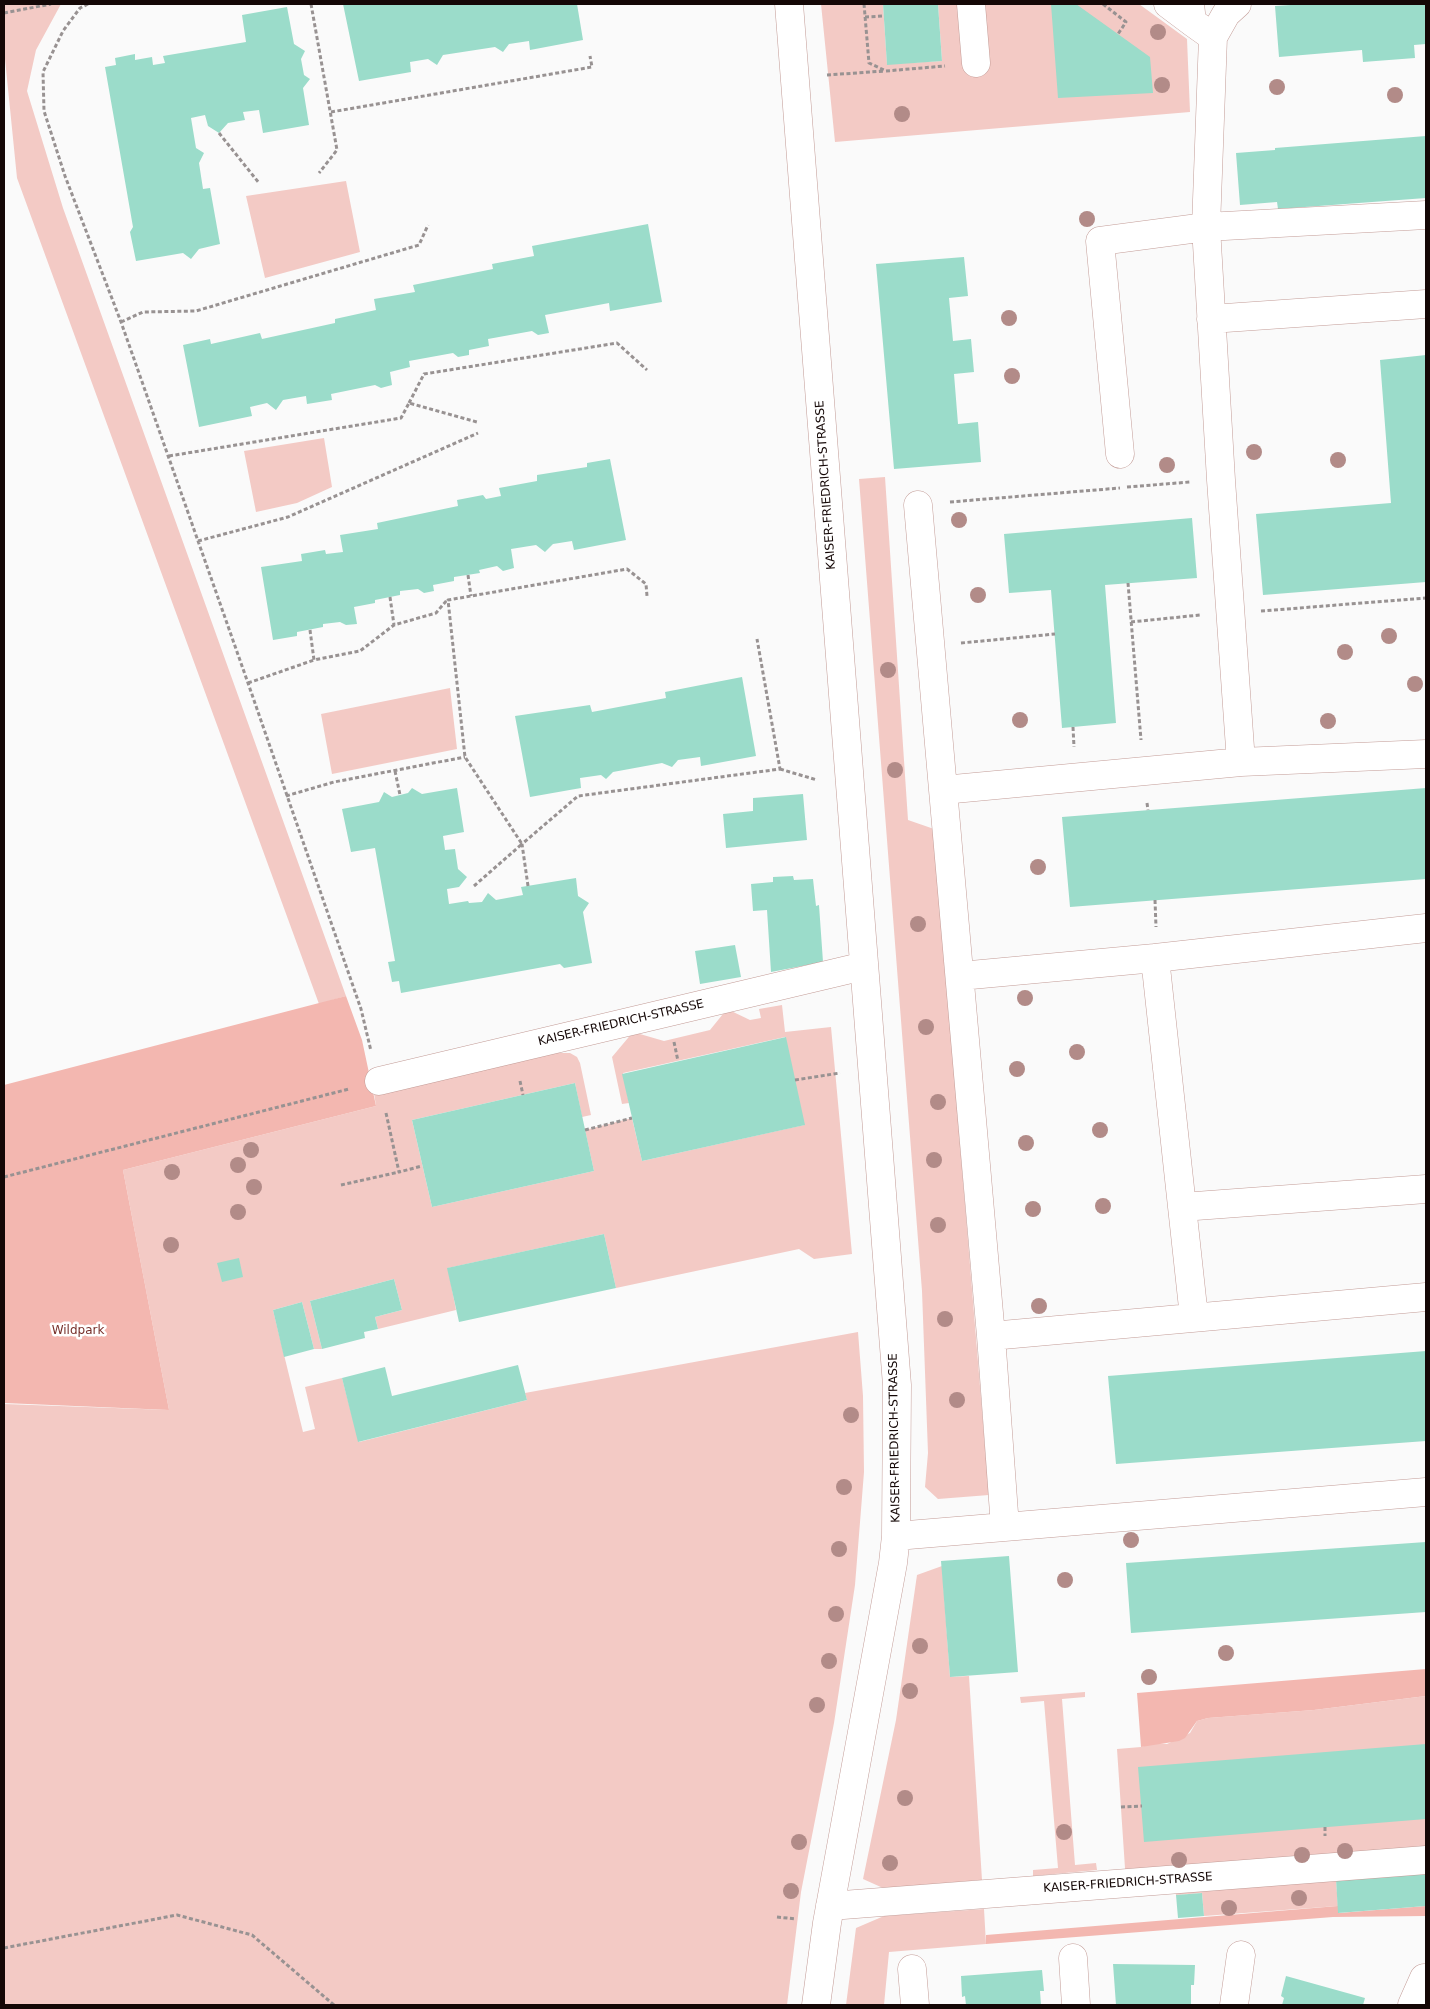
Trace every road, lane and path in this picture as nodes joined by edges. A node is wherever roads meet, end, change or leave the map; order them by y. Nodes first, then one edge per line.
1 (51, 4) edge
2 (88, 4) edge
3 (311, 4) edge
4 (789, 4) edge
5 (864, 4) edge
6 (971, 4) edge
7 (1103, 4) edge
8 (1168, 4) edge
9 (1237, 4) edge
10 (4, 12) edge
11 (884, 16) dead end
12 (865, 17) junction
13 (1199, 21) edge
14 (1118, 34) dead end
15 (590, 56) dead end
16 (976, 64) joint
17 (886, 71) junction
18 (795, 77) junction
19 (331, 112) junction
20 (219, 133) dead end
21 (319, 173) dead end
22 (259, 183) dead end
23 (1426, 215) edge
24 (428, 225) dead end
25 (1206, 227) junction
26 (1426, 304) edge
27 (1211, 320) junction
28 (121, 322) junction
29 (647, 370) dead end
30 (408, 403) junction
31 (477, 422) dead end
32 (478, 433) dead end
33 (1120, 454) dead end
34 (168, 456) junction
35 (1221, 480) junction
36 (918, 505) joint
37 (198, 541) junction
38 (468, 575) dead end
39 (1128, 583) dead end
40 (472, 596) junction
41 (647, 596) dead end
42 (390, 597) dead end
43 (1426, 598) edge
44 (448, 600) junction
45 (1230, 612) junction
46 (1131, 622) junction
47 (394, 625) junction
48 (310, 630) dead end
49 (1055, 634) dead end
50 (757, 639) dead end
51 (930, 645) junction
52 (314, 660) junction
53 (248, 683) junction
54 (1426, 754) edge
55 (465, 757) junction
56 (1241, 762) junction
57 (395, 771) junction
58 (1143, 772) junction
59 (943, 790) junction
60 (400, 795) dead end
61 (286, 796) junction
62 (522, 844) junction
63 (474, 886) dead end
64 (528, 886) dead end
65 (1426, 928) edge
66 (1155, 958) junction
67 (864, 966) junction
68 (960, 976) junction
69 (848, 1072) dead end
70 (795, 1080) dead end
71 (379, 1081) junction
72 (632, 1118) dead end
73 (585, 1130) dead end
74 (422, 1166) dead end
75 (399, 1172) junction
76 (4, 1177) edge
77 (340, 1185) dead end
78 (1426, 1189) edge
79 (1182, 1207) junction
80 (1426, 1296) edge
81 (1194, 1317) junction
82 (991, 1336) junction
83 (1426, 1492) edge
84 (1005, 1527) junction
85 (896, 1536) junction
86 (1142, 1806) dead end
87 (1121, 1807) dead end
88 (1426, 1860) edge
89 (830, 1906) junction
90 (4, 1948) edge
91 (1241, 1955) dead end
92 (1073, 1958) dead end
93 (912, 1969) dead end
94 (1424, 1978) dead end
95 (334, 2005) edge
96 (816, 2005) edge
97 (915, 2005) edge
98 (1076, 2005) edge
99 (1234, 2005) edge
100 (1412, 2005) edge

1 - 10 path
2 - 28 path
3 - 19 path
4 - 18 street, KAISER-FRIEDRICH-STRASSE
5 - 12 path
6 - 16 street
7 - 14 path
8 - 13 street
9 - 13 street
11 - 12 path
12 - 17 path
13 - 25 street
15 - 19 path
16 - 17 path
17 - 18 path
18 - 67 street, KAISER-FRIEDRICH-STRASSE
19 - 21 path
20 - 22 path
23 - 25 street
24 - 28 path
25 - 27 street
25 - 33 street
26 - 27 street
27 - 35 street
28 - 34 path
29 - 30 path
30 - 31 path
30 - 34 path
32 - 37 path
34 - 37 path
35 - 36 path
35 - 45 street
36 - 51 street
37 - 53 path
38 - 40 path
39 - 46 path
40 - 41 path
40 - 44 path
42 - 47 path
43 - 45 path
44 - 47 path
44 - 55 path
45 - 46 path
45 - 56 street
46 - 58 path
47 - 52 path
48 - 52 path
49 - 51 path
50 - 62 path
51 - 59 street
52 - 53 path
53 - 61 path
54 - 56 street
55 - 57 path
55 - 62 path
56 - 58 street
57 - 60 path
57 - 61 path
58 - 59 street
59 - 68 street
61 - 71 path
62 - 63 path
62 - 64 path
65 - 66 street
66 - 68 street
66 - 79 street
67 - 71 street, KAISER-FRIEDRICH-STRASSE
67 - 85 street, KAISER-FRIEDRICH-STRASSE
68 - 82 street
69 - 70 path
71 - 75 path
71 - 76 path
72 - 73 path
74 - 75 path
75 - 77 path
78 - 79 street
79 - 81 street
80 - 81 street
81 - 82 street
82 - 84 street
83 - 84 street
84 - 85 street
85 - 89 street, KAISER-FRIEDRICH-STRASSE
86 - 87 path
88 - 89 street, KAISER-FRIEDRICH-STRASSE
89 - 96 street, KAISER-FRIEDRICH-STRASSE
90 - 95 path
91 - 99 street
92 - 98 street
93 - 97 street
94 - 100 street

